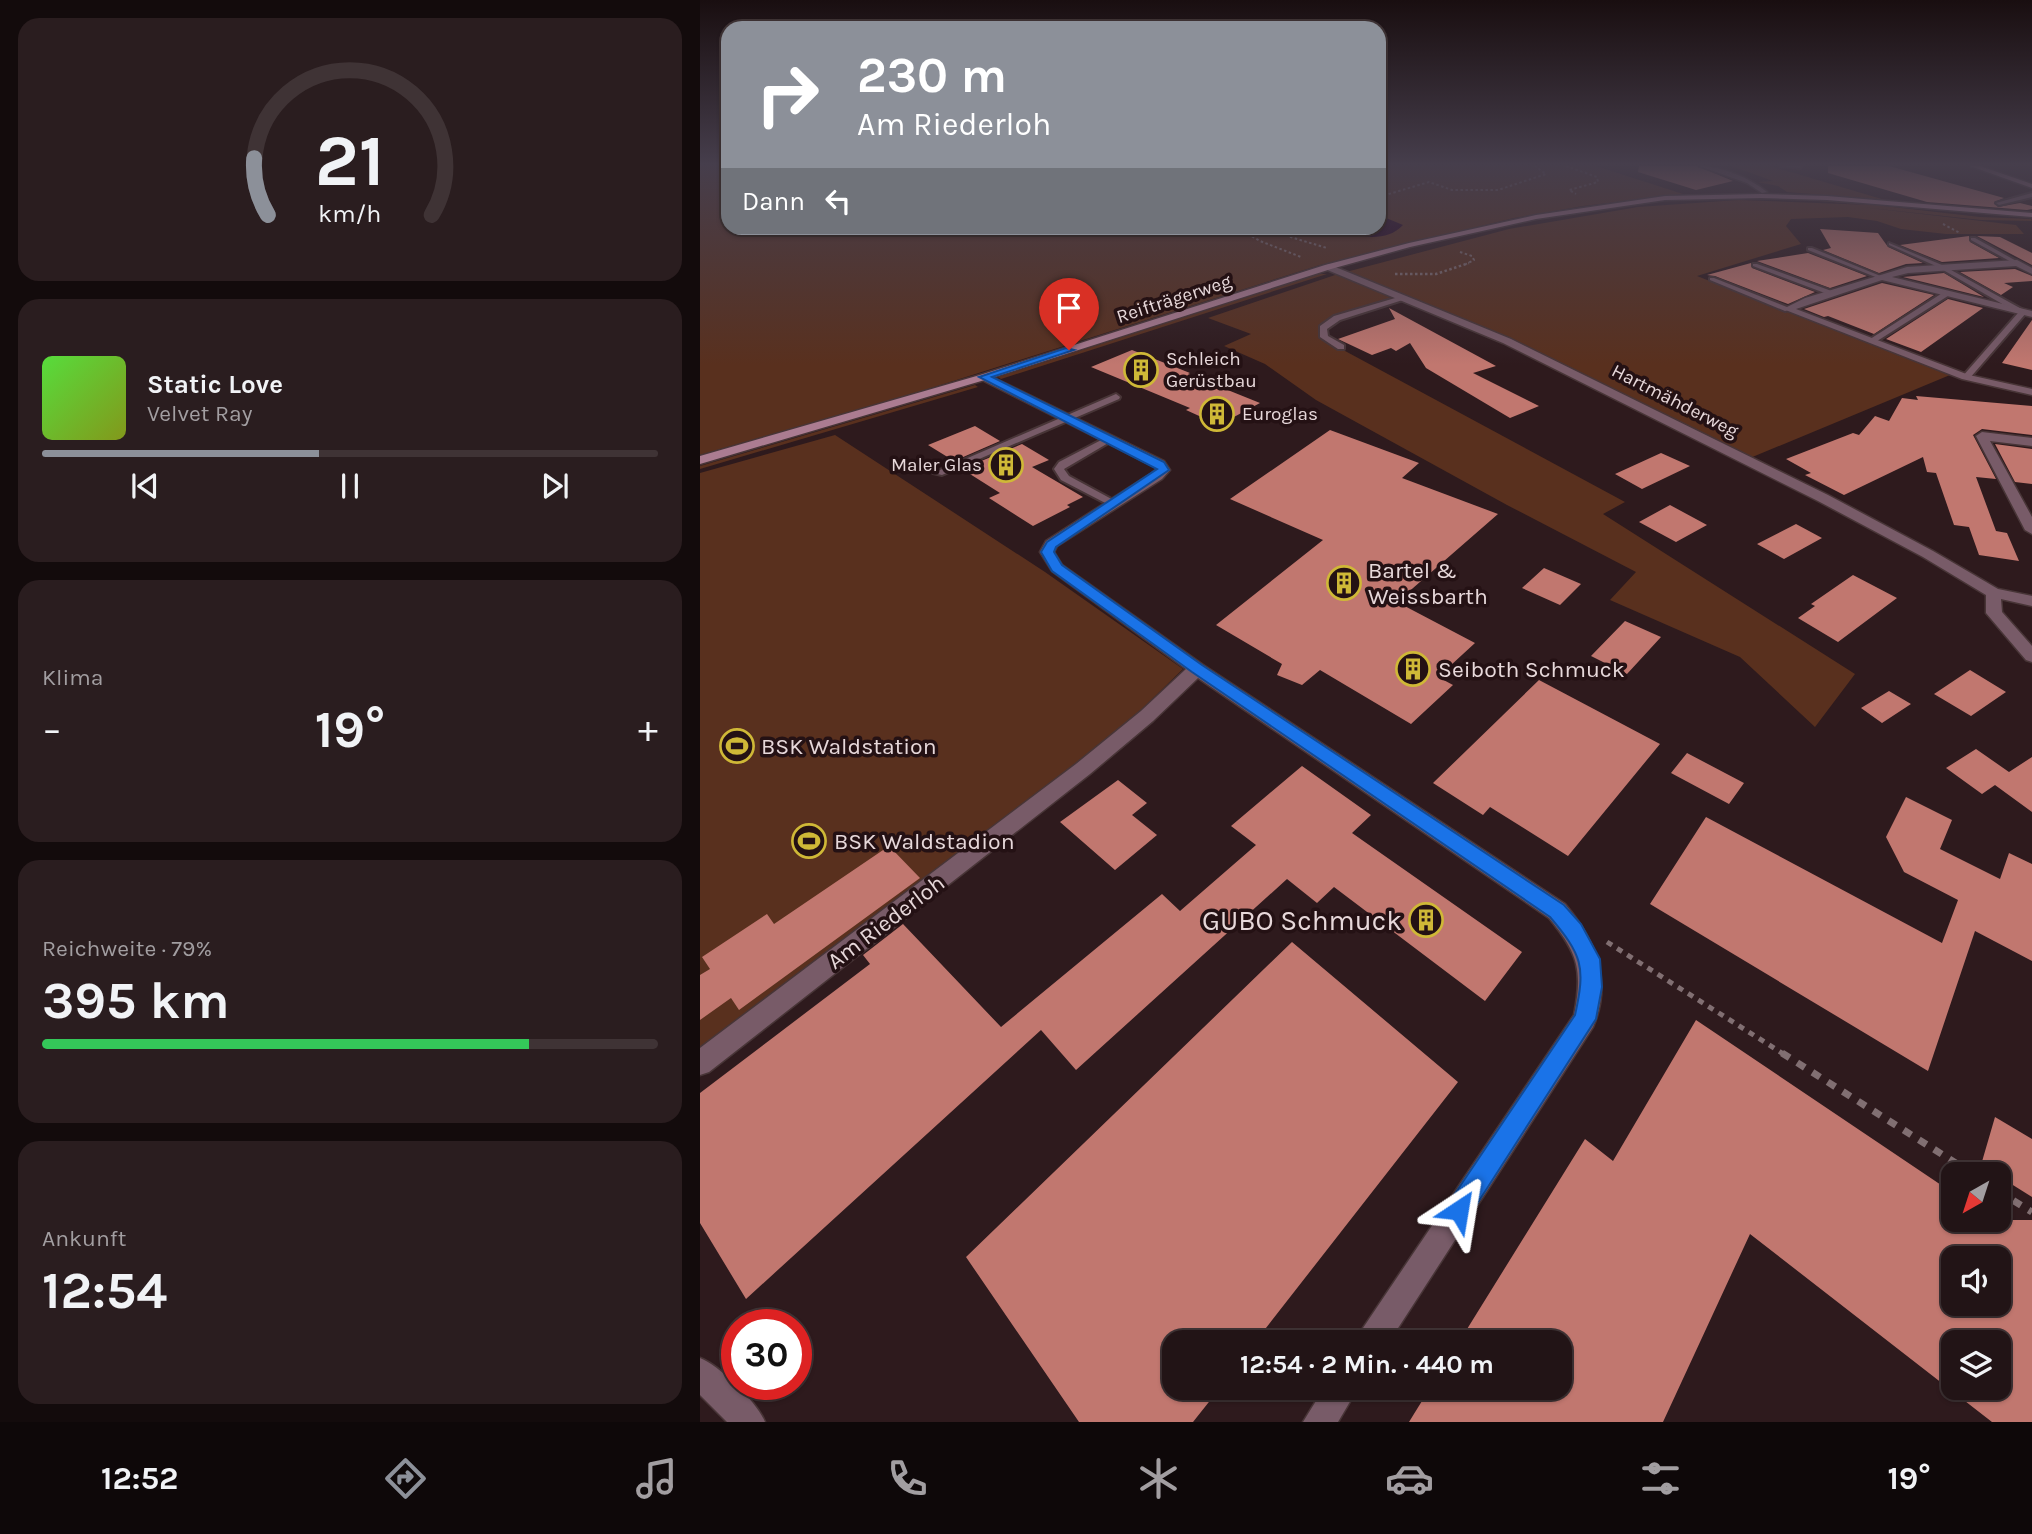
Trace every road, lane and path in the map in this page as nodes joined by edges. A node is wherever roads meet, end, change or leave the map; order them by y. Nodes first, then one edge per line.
1 (1468, 232) edge
2 (1249, 235) edge
3 (1283, 235) edge
4 (1973, 240) dead end
5 (1891, 244) dead end
6 (1810, 250) dead end
7 (1455, 251) dead end
8 (1336, 252) dead end
9 (2017, 263) junction
10 (1755, 265) dead end
11 (1940, 266) junction
12 (1328, 267) junction
13 (2032, 271) edge
14 (1387, 272) dead end
15 (1880, 277) junction
16 (1712, 279) dead end
17 (1833, 293) junction
18 (1947, 294) junction
19 (1405, 298) junction
20 (1788, 309) junction
21 (2027, 313) edge
22 (1871, 341) junction
23 (1341, 346) dead end
24 (984, 377) junction
25 (1966, 377) junction
26 (2032, 392) edge
27 (1116, 397) dead end
28 (1069, 417) junction
29 (1110, 439) junction
30 (2032, 442) edge
31 (700, 460) edge
32 (938, 473) dead end
33 (1113, 504) junction
34 (2032, 530) edge
35 (1993, 593) junction
36 (2032, 601) edge
37 (2032, 656) edge
38 (1197, 669) junction
39 (1603, 940) dead end
40 (700, 1063) edge
41 (1954, 1162) edge
42 (2011, 1199) edge
43 (2032, 1212) edge
44 (1380, 1330) edge
45 (700, 1373) edge
46 (1334, 1400) edge
47 (749, 1422) edge
48 (1319, 1422) edge

1 - 12 street, Reifträgerweg
2 - 12 path
3 - 8 path
4 - 9 lane
5 - 11 lane
6 - 15 lane
7 - 14 path
9 - 11 street
9 - 13 street
10 - 17 lane
11 - 15 street
11 - 21 lane
12 - 19 street, Hartmähderweg
12 - 24 street, Reifträgerweg
15 - 17 street
15 - 18 street
16 - 20 lane
17 - 20 street
18 - 21 street
18 - 22 lane
19 - 23 lane
19 - 35 street, Hartmähderweg
20 - 22 street
21 - 25 lane
22 - 25 street
24 - 28 street
24 - 31 street, Reifträgerweg
25 - 26 street
27 - 28 lane
28 - 29 street
28 - 32 lane
29 - 33 street
29 - 33 lane
30 - 34 street
33 - 38 street
35 - 36 street, Hartmähderweg
35 - 37 street
38 - 40 street, Am Riederloh
38 - 44 street
39 - 41 path
42 - 43 path
45 - 47 street
46 - 48 street

